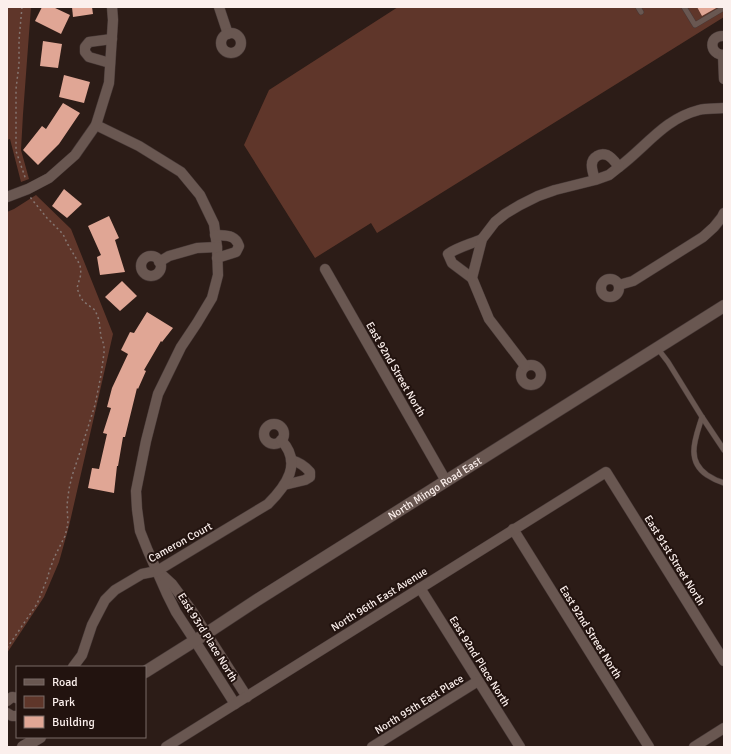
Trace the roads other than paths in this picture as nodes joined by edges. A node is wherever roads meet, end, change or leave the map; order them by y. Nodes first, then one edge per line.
1 (112, 7) edge
2 (219, 7) edge
3 (684, 7) edge
4 (723, 7) edge
5 (228, 34) dead end
6 (724, 36) edge
7 (112, 39) junction
8 (723, 55) edge
9 (110, 64) junction
10 (724, 78) edge
11 (724, 108) edge
12 (96, 125) junction
13 (619, 167) junction
14 (596, 180) junction
15 (7, 197) edge
16 (724, 213) edge
17 (215, 236) junction
18 (482, 239) junction
19 (217, 247) junction
20 (218, 258) junction
21 (159, 262) dead end
22 (325, 269) dead end
23 (472, 278) junction
24 (619, 285) dead end
25 (724, 306) edge
26 (657, 348) junction
27 (525, 366) dead end
28 (702, 417) junction
29 (281, 440) dead end
30 (724, 450) edge
31 (291, 460) junction
32 (606, 472) joint
33 (446, 480) junction
34 (724, 483) edge
35 (284, 485) junction
36 (513, 529) junction
37 (157, 571) junction
38 (420, 588) junction
39 (207, 633) junction
40 (195, 641) junction
41 (724, 661) edge
42 (74, 666) edge
43 (146, 671) edge
44 (478, 680) junction
45 (247, 697) junction
46 (235, 704) junction
47 (724, 728) edge
48 (38, 738) edge
49 (23, 747) edge
50 (166, 747) edge
51 (372, 747) edge
52 (520, 747) edge
53 (649, 747) edge
54 (694, 747) edge

1 - 7 street
2 - 5 street
3 - 4 lane
6 - 8 street
7 - 9 street
7 - 9 street
8 - 10 street
9 - 12 street
11 - 13 street
12 - 15 street
12 - 17 street
13 - 14 street
13 - 14 street
14 - 18 street
16 - 24 street
17 - 19 street
17 - 20 street
18 - 23 street
18 - 23 street
19 - 20 street
19 - 21 street
20 - 37 street
22 - 33 street, East 92nd Street North
23 - 27 street
25 - 26 street, North Mingo Road East
26 - 28 lane
26 - 33 street, North Mingo Road East
28 - 30 lane
28 - 34 lane
29 - 31 street
31 - 35 street, Cameron Court
31 - 35 street
32 - 36 street, North 96th East Avenue
32 - 41 street, East 91st Street North
33 - 39 street, North Mingo Road East
35 - 37 street, Cameron Court
36 - 38 street, North 96th East Avenue
36 - 53 street, East 92nd Street North
37 - 39 street, East 93rd Place North
37 - 40 street, East 93rd Place North
37 - 42 street, Cameron Court
38 - 44 street, East 92nd Place North
38 - 45 street, North 96th East Avenue
39 - 40 street, North Mingo Road East
39 - 45 street, East 93rd Place North
40 - 43 street, North Mingo Road East
40 - 46 street, East 93rd Place North
44 - 51 street, North 95th East Place
44 - 52 street, East 92nd Place North
45 - 46 street, North 96th East Avenue
46 - 50 street, North 96th East Avenue
47 - 54 street
48 - 49 street

